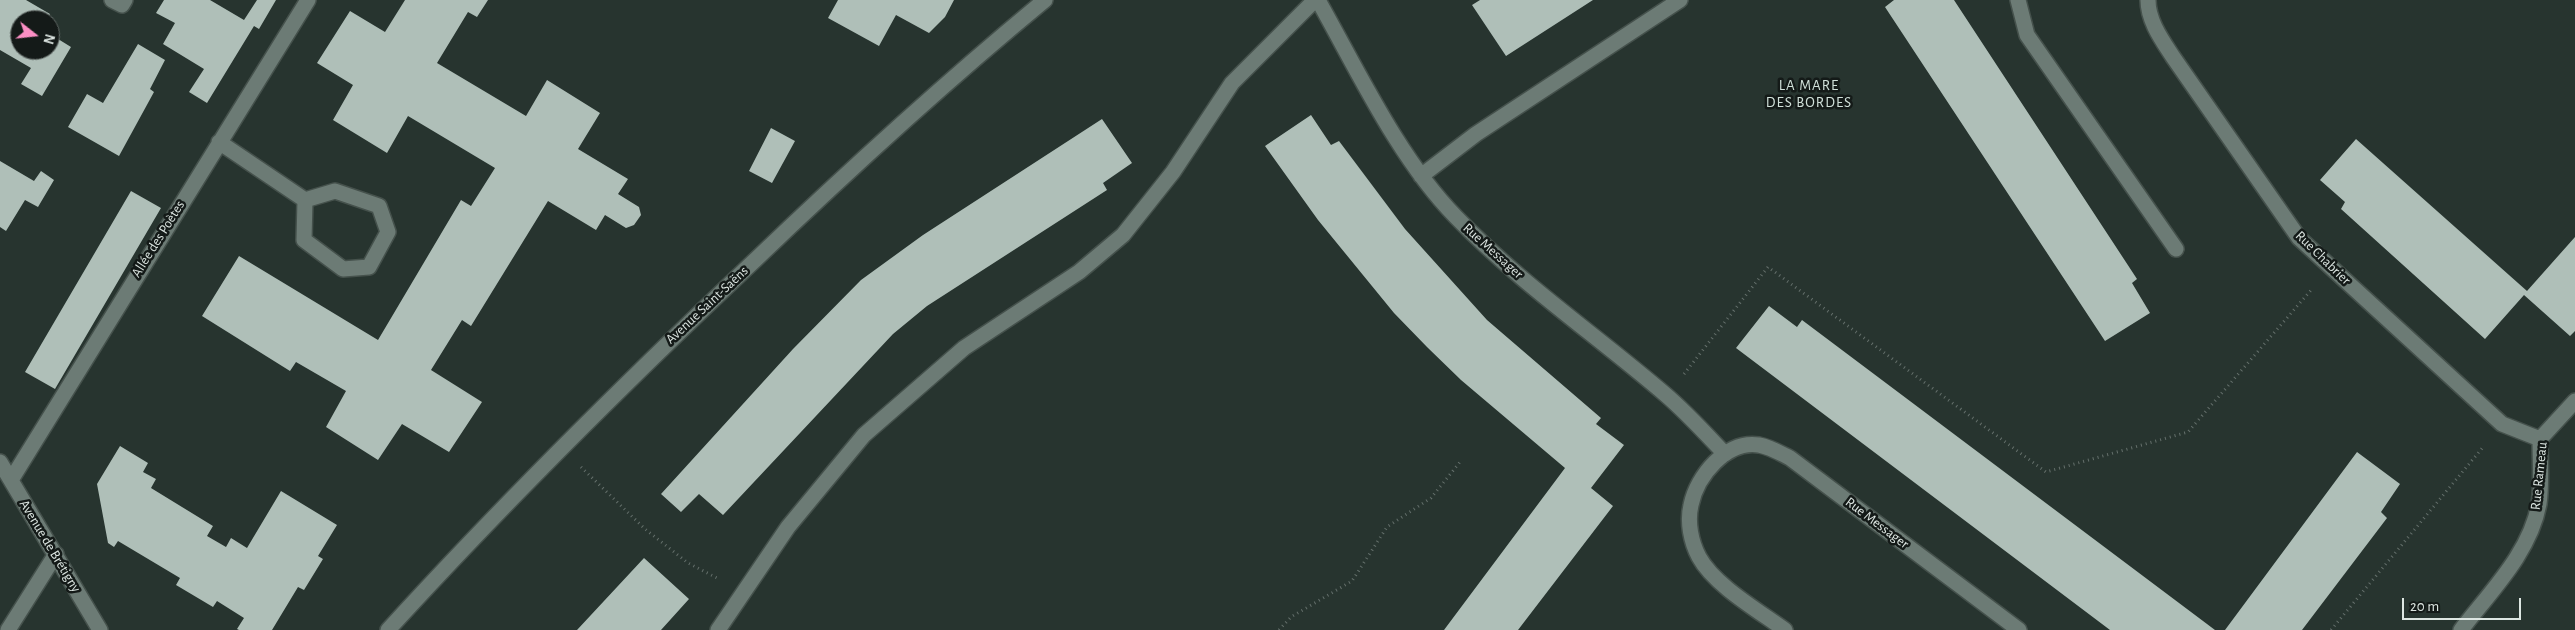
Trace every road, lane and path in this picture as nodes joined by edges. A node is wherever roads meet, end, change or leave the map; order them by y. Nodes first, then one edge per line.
1 (112, 0) edge
2 (125, 0) edge
3 (308, 0) edge
4 (1045, 0) edge
5 (1317, 0) edge
6 (1680, 0) edge
7 (2018, 0) edge
8 (2148, 0) edge
9 (219, 142) junction
10 (1421, 176) junction
11 (305, 200) junction
12 (2176, 249) dead end
13 (2330, 266) junction
14 (1667, 396) junction
15 (2575, 401) edge
16 (2502, 424) junction
17 (2540, 439) junction
18 (563, 448) junction
19 (1725, 454) junction
20 (0, 462) edge
21 (1460, 462) dead end
22 (11, 480) junction
23 (56, 554) junction
24 (744, 592) junction
25 (8, 630) edge
26 (100, 630) edge
27 (388, 630) edge
28 (718, 630) edge
29 (1279, 630) edge
30 (1785, 630) edge
31 (2019, 630) edge
32 (2331, 630) edge
33 (2461, 630) edge

1 - 2 street
3 - 9 street, Allée des Poètes
4 - 18 street, Avenue Saint-Saëns
5 - 10 street, Rue Messager
5 - 24 street
6 - 10 street
7 - 12 street
8 - 13 street, Rue Chabrier
9 - 11 street
9 - 22 street, Allée des Poètes
10 - 14 street, Rue Messager
11 - 11 street
13 - 14 path
13 - 16 street, Rue Chabrier
14 - 19 street, Rue Messager
15 - 17 street, Rue Rameau
16 - 17 street, Rue Chabrier
16 - 32 path
17 - 33 street, Rue Rameau
18 - 24 path
18 - 27 street, Avenue Saint-Saëns
19 - 30 street, Rue Messager
19 - 31 street, Rue Messager
20 - 22 street, Avenue de Brétigny
21 - 29 path
22 - 23 street, Avenue de Brétigny
23 - 25 street
23 - 26 street, Avenue de Brétigny
24 - 28 street

